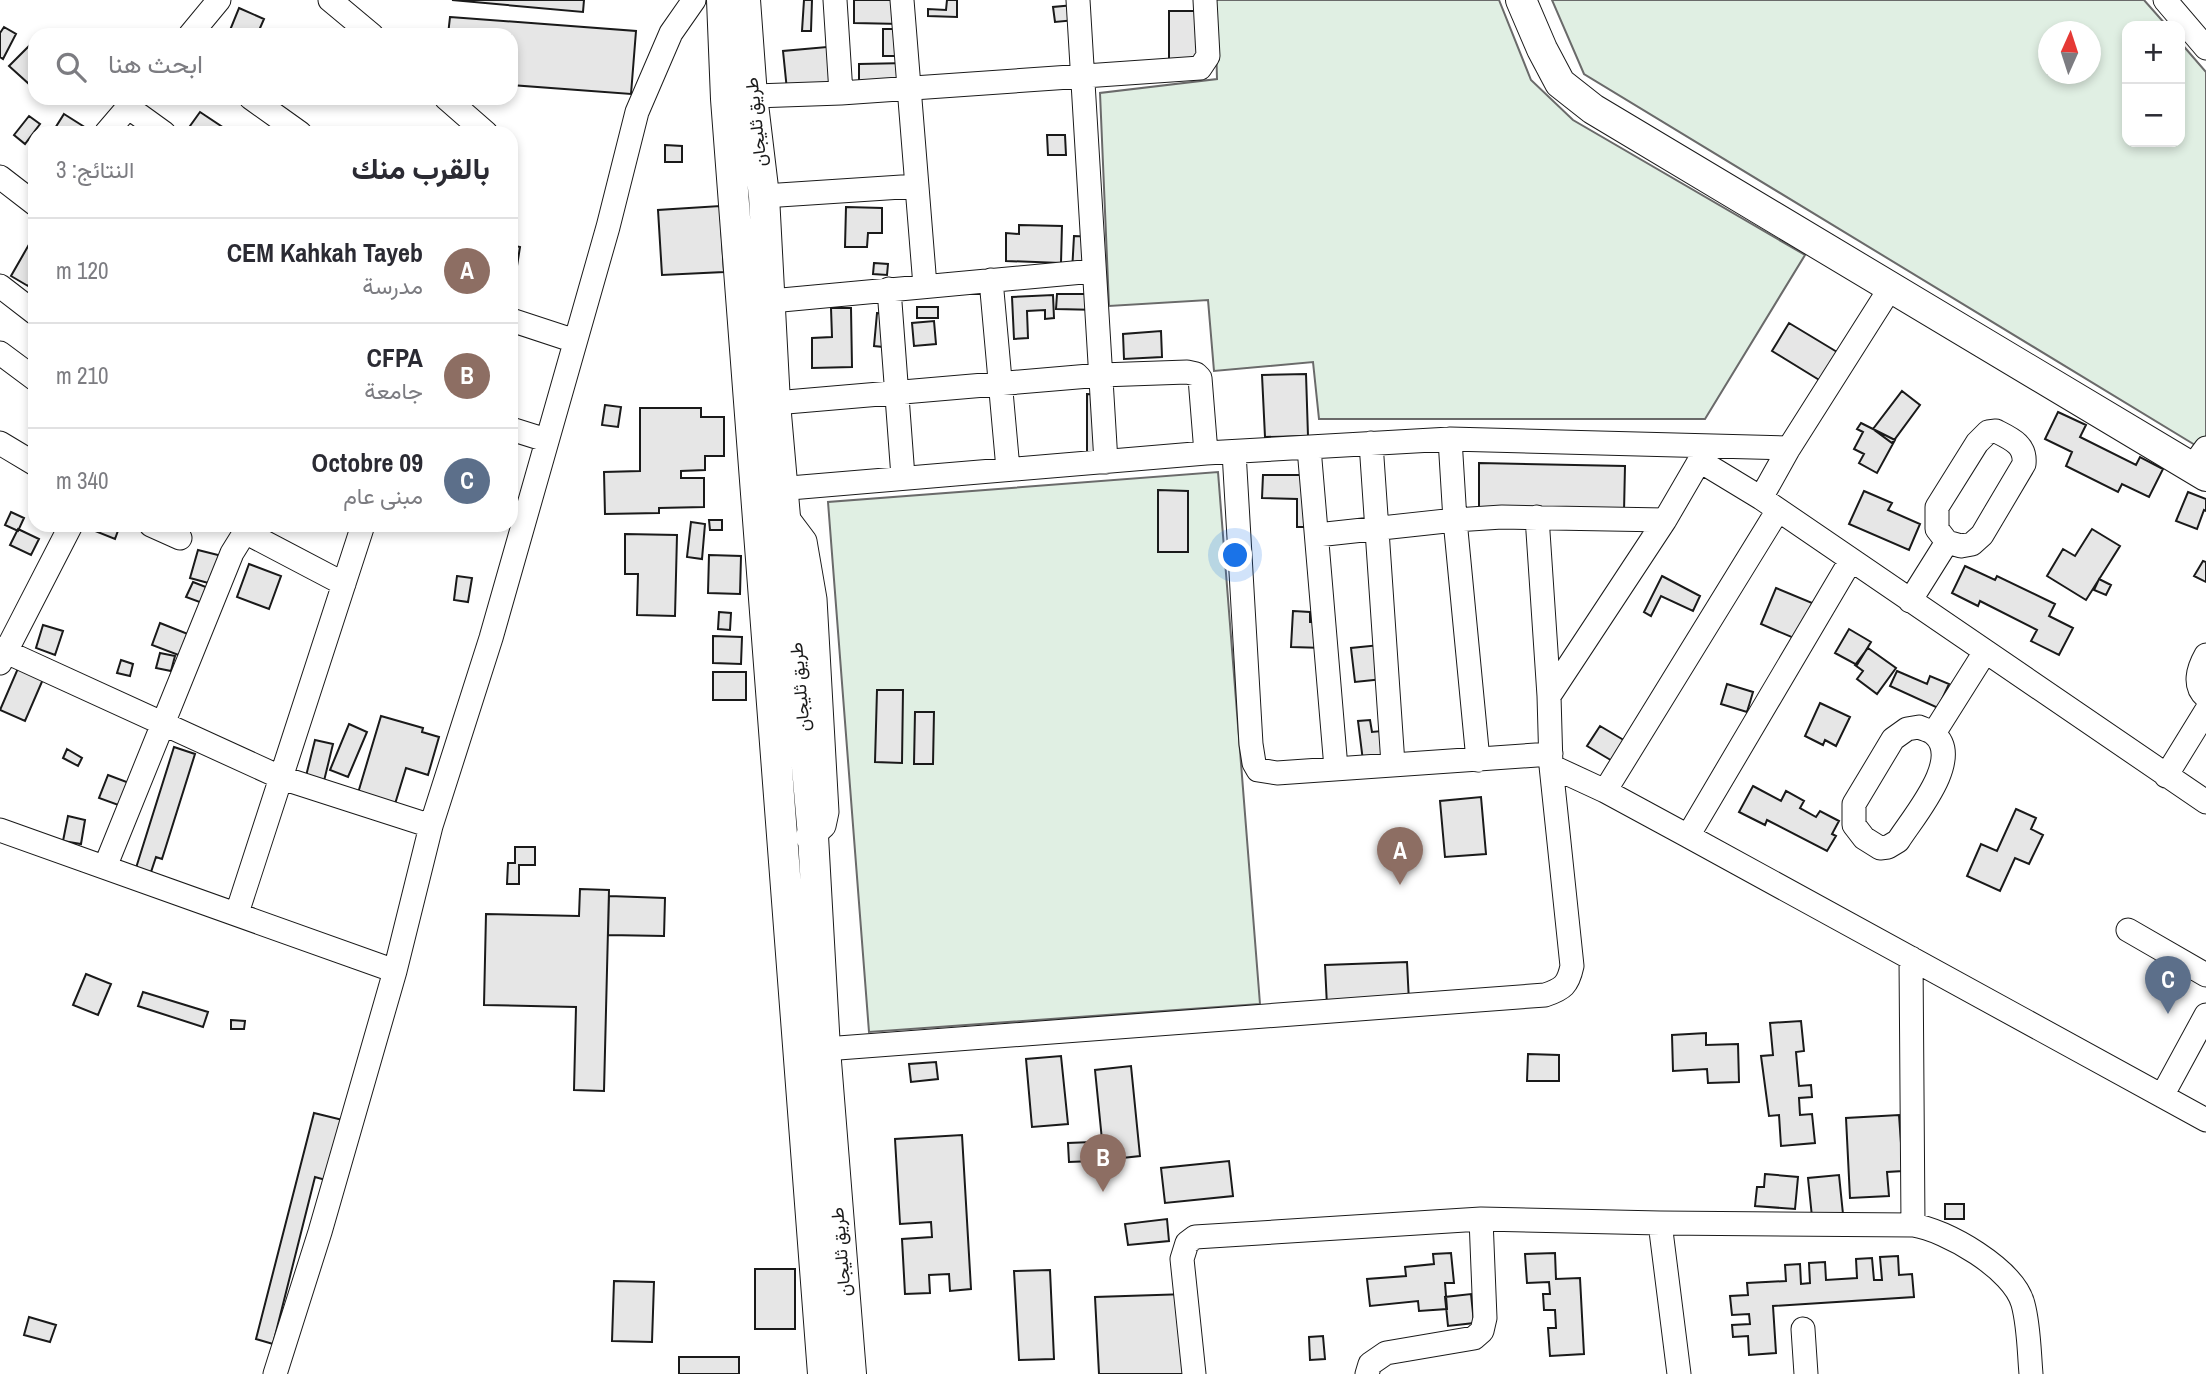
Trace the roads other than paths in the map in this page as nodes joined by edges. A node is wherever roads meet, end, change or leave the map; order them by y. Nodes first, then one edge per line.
1 (219, 0) edge
2 (330, 0) edge
3 (694, 0) edge
4 (722, 0) edge
5 (745, 0) edge
6 (835, 0) edge
7 (902, 0) edge
8 (1078, 0) edge
9 (1205, 0) edge
10 (1521, 0) edge
11 (2165, 0) edge
12 (196, 28) edge
13 (364, 28) edge
14 (2206, 48) edge
15 (1082, 77) junction
16 (908, 88) junction
17 (841, 93) junction
18 (752, 96) junction
19 (130, 105) edge
20 (134, 105) edge
21 (261, 105) edge
22 (454, 105) edge
23 (112, 126) edge
24 (157, 126) edge
25 (290, 126) edge
26 (478, 126) edge
27 (0, 177) edge
28 (917, 186) junction
29 (764, 196) junction
30 (28, 199) edge
31 (1094, 271) junction
32 (991, 280) junction
33 (0, 286) edge
34 (925, 286) junction
35 (1891, 288) junction
36 (890, 289) junction
37 (771, 301) junction
38 (28, 308) edge
39 (518, 322) edge
40 (575, 341) junction
41 (0, 354) edge
42 (28, 374) edge
43 (1101, 375) junction
44 (1001, 383) junction
45 (897, 392) junction
46 (775, 403) junction
47 (518, 431) edge
48 (1450, 439) junction
49 (546, 440) junction
50 (0, 443) edge
51 (1371, 443) junction
52 (1310, 448) junction
53 (1789, 448) junction
54 (1234, 452) junction
55 (1206, 453) junction
56 (1704, 453) junction
57 (28, 460) edge
58 (1106, 462) junction
59 (2201, 464) edge
60 (1008, 469) junction
61 (903, 477) junction
62 (774, 498) junction
63 (1769, 504) junction
64 (518, 512) edge
65 (1537, 517) junction
66 (1454, 520) junction
67 (1665, 520) junction
68 (1378, 528) junction
69 (67, 532) edge
70 (167, 532) edge
71 (240, 532) edge
72 (248, 532) edge
73 (361, 532) edge
74 (511, 532) edge
75 (1317, 534) junction
76 (180, 538) dead end
77 (1947, 542) junction
78 (1851, 560) junction
79 (344, 584) junction
80 (1910, 601) junction
81 (1985, 652) junction
82 (2, 654) edge
83 (2206, 655) edge
84 (1549, 696) junction
85 (2206, 697) edge
86 (2206, 710) edge
87 (164, 723) junction
88 (1934, 733) junction
89 (1478, 760) junction
90 (1551, 760) junction
91 (1393, 764) junction
92 (1336, 768) junction
93 (2166, 776) junction
94 (282, 778) junction
95 (1605, 791) junction
96 (2206, 802) edge
97 (431, 826) junction
98 (0, 830) edge
99 (813, 836) junction
100 (1688, 836) junction
101 (783, 838) junction
102 (105, 867) junction
103 (237, 913) junction
104 (2128, 930) dead end
105 (1911, 958) junction
106 (395, 971) junction
107 (2206, 975) edge
108 (2206, 1015) edge
109 (825, 1048) junction
110 (2162, 1096) junction
111 (2206, 1120) edge
112 (1481, 1219) junction
113 (1660, 1223) junction
114 (1913, 1225) junction
115 (1803, 1329) dead end
116 (275, 1374) edge
117 (823, 1374) edge
118 (851, 1374) edge
119 (1194, 1374) edge
120 (1367, 1374) edge
121 (1679, 1374) edge
122 (1806, 1374) edge
123 (2031, 1374) edge

1 - 12 street
2 - 13 street
3 - 40 street
4 - 62 main road, طريق ثليجان
5 - 18 main road, طريق ثليجان
6 - 17 street
7 - 16 street
8 - 15 street
9 - 15 street
10 - 35 main road
11 - 14 street
15 - 16 street
15 - 31 street
16 - 17 street
16 - 28 street
17 - 18 street
18 - 29 main road, طريق ثليجان
19 - 23 street
20 - 24 street
21 - 25 street
22 - 26 street
27 - 30 street
28 - 29 street
28 - 34 street
29 - 37 main road, طريق ثليجان
31 - 32 street
31 - 43 street
32 - 34 street
32 - 44 street
33 - 38 street
34 - 36 street
35 - 53 street
35 - 59 main road
36 - 37 street
36 - 45 street
37 - 46 main road, طريق ثليجان
39 - 40 street
40 - 49 street
41 - 42 street
43 - 44 street
43 - 55 street
43 - 58 street
44 - 45 street
44 - 60 street
45 - 46 street
45 - 61 street
46 - 62 main road, طريق ثليجان
47 - 49 street
48 - 51 street
48 - 56 street
48 - 66 street
49 - 64 street
50 - 57 street
51 - 52 street
51 - 68 street
52 - 54 street
52 - 75 street
53 - 56 street
53 - 63 street
54 - 55 street
54 - 92 street
55 - 58 street
56 - 63 street
56 - 67 street
58 - 60 street
60 - 61 street
61 - 62 street
62 - 99 main road, طريق ثليجان
62 - 101 main road, طريق ثليجان
63 - 78 street
63 - 95 street
65 - 66 street
65 - 67 street
65 - 84 street
66 - 68 street
66 - 89 street
67 - 84 street
68 - 75 street
68 - 91 street
69 - 82 street
70 - 76 street
71 - 87 street
72 - 79 street
73 - 79 street
74 - 97 street
75 - 92 street
77 - 77 street
77 - 80 street
78 - 80 street
78 - 100 street
79 - 94 street
80 - 81 street
81 - 88 street
81 - 93 street
82 - 87 street
83 - 85 street
84 - 90 street
86 - 93 street
87 - 94 street
87 - 102 street
88 - 88 street
89 - 90 street
89 - 91 street
90 - 95 street
90 - 109 street
91 - 92 street
93 - 96 street
94 - 97 street
94 - 103 street
95 - 100 street
97 - 106 street
98 - 102 street
99 - 101 street
99 - 109 main road, طريق ثليجان
100 - 105 street
101 - 117 main road, طريق ثليجان
102 - 103 street
103 - 106 street
104 - 107 street
105 - 110 street
105 - 114 street
106 - 116 street
108 - 110 street
109 - 118 main road, طريق ثليجان
110 - 111 street
112 - 113 street
112 - 119 street
112 - 120 street
113 - 114 street
113 - 121 street
114 - 123 street
115 - 122 street

